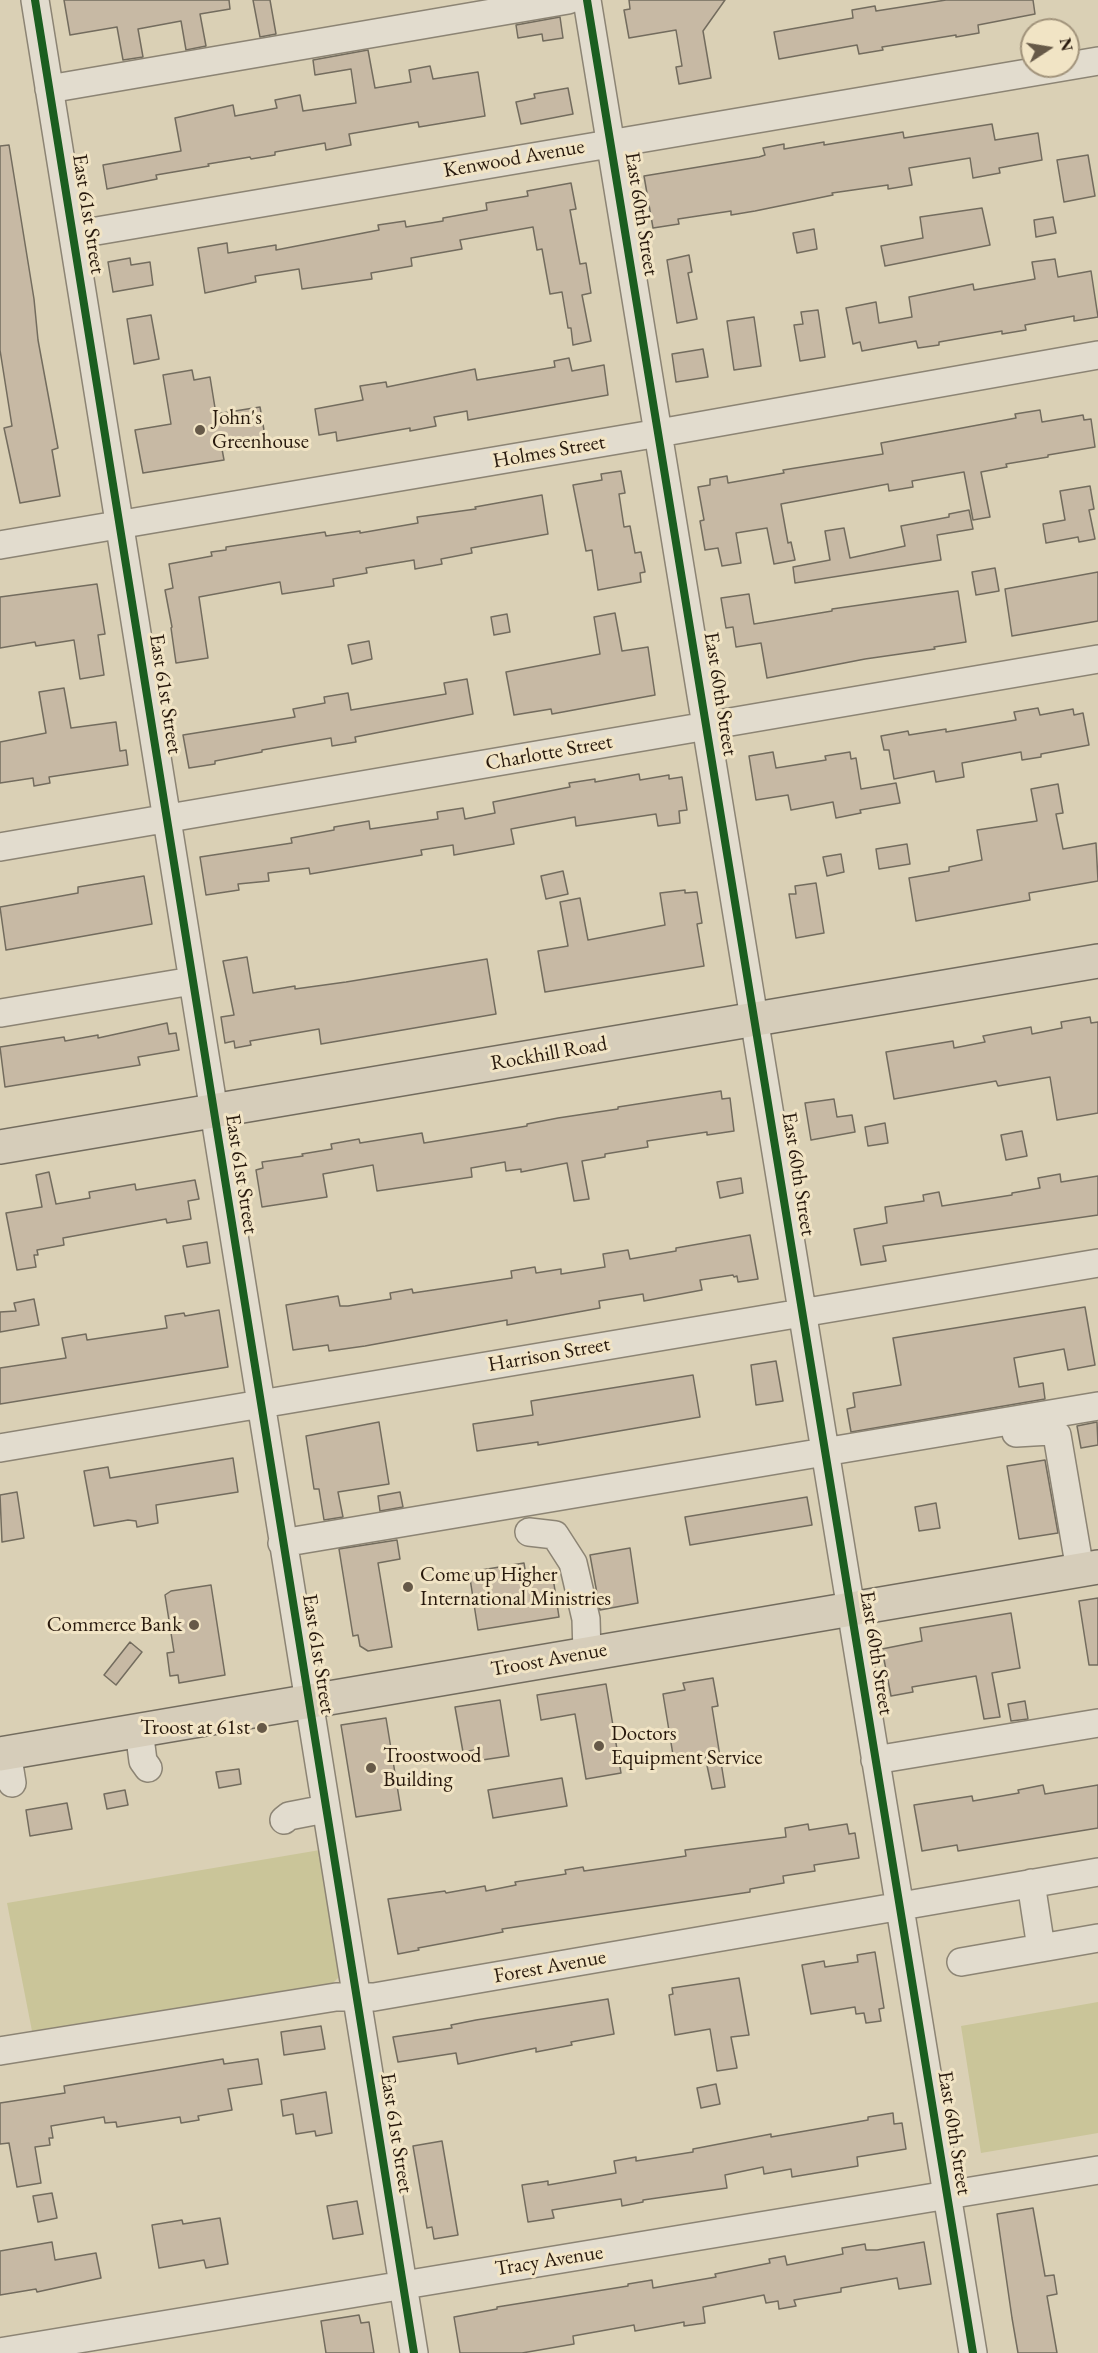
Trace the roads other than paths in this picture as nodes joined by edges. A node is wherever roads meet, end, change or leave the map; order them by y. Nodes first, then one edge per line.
1 (35, 0) edge
2 (568, 0) edge
3 (587, 0) edge
4 (1098, 61) edge
5 (49, 88) junction
6 (611, 142) junction
7 (73, 235) junction
8 (1098, 355) edge
9 (659, 433) junction
10 (119, 525) junction
11 (0, 545) edge
12 (1098, 659) edge
13 (708, 726) junction
14 (166, 818) junction
15 (0, 847) edge
16 (1098, 961) edge
17 (192, 981) junction
18 (1, 1013) edge
19 (755, 1019) junction
20 (213, 1111) junction
21 (0, 1147) edge
22 (1098, 1263) edge
23 (802, 1312) junction
24 (260, 1404) junction
25 (1098, 1406) edge
26 (1011, 1421) junction
27 (0, 1448) edge
28 (825, 1453) junction
29 (529, 1532) dead end
30 (282, 1543) junction
31 (1089, 1569) edge
32 (850, 1609) junction
33 (587, 1653) junction
34 (307, 1701) junction
35 (1098, 1723) edge
36 (139, 1730) junction
37 (875, 1760) junction
38 (6, 1763) edge
39 (148, 1768) dead end
40 (325, 1809) junction
41 (284, 1820) dead end
42 (1098, 1872) edge
43 (1031, 1883) junction
44 (899, 1906) junction
45 (1098, 1938) edge
46 (1041, 1948) junction
47 (961, 1962) dead end
48 (356, 1997) junction
49 (0, 2051) edge
50 (1098, 2170) edge
51 (946, 2195) junction
52 (402, 2286) junction
53 (0, 2352) edge
54 (414, 2353) edge
55 (973, 2353) edge

1 - 5 street, East 61st Street
2 - 5 street
3 - 6 street, East 60th Street
4 - 6 street, Kenwood Avenue
5 - 7 street, East 61st Street
6 - 7 street, Kenwood Avenue
6 - 9 street, East 60th Street
7 - 10 street, East 61st Street
8 - 9 street, Holmes Street
9 - 10 street, Holmes Street
9 - 13 street, East 60th Street
10 - 11 street, Holmes Street
10 - 14 street, East 61st Street
12 - 13 street, Charlotte Street
13 - 14 street, Charlotte Street
13 - 19 street, East 60th Street
14 - 15 street, Charlotte Street
14 - 17 street, East 61st Street
16 - 19 main road, Rockhill Road
17 - 18 street
17 - 20 street, East 61st Street
19 - 20 main road, Rockhill Road
19 - 23 street, East 60th Street
20 - 21 main road, Rockhill Road
20 - 24 street, East 61st Street
22 - 23 street, Harrison Street
23 - 24 street, Harrison Street
23 - 28 street, East 60th Street
24 - 27 street, Harrison Street
24 - 30 street, East 61st Street
25 - 26 street
26 - 28 street
26 - 31 street
28 - 30 street
28 - 32 street, East 60th Street
29 - 33 street
30 - 34 street, East 61st Street
31 - 32 main road, Troost Avenue
32 - 33 main road, Troost Avenue
32 - 37 street, East 60th Street
33 - 34 main road, Troost Avenue
34 - 36 main road, Troost Avenue
34 - 40 street, East 61st Street
35 - 37 street
36 - 38 main road, Troost Avenue
36 - 39 street
37 - 44 street, East 60th Street
40 - 41 street
40 - 48 street, East 61st Street
42 - 43 street, Forest Avenue
43 - 44 street, Forest Avenue
43 - 46 street
44 - 48 street, Forest Avenue
44 - 51 street, East 60th Street
45 - 46 street
46 - 47 street
48 - 49 street, Forest Avenue
48 - 52 street, East 61st Street
50 - 51 street, Tracy Avenue
51 - 52 street, Tracy Avenue
51 - 55 street, East 60th Street
52 - 53 street, Tracy Avenue
52 - 54 street, East 61st Street

